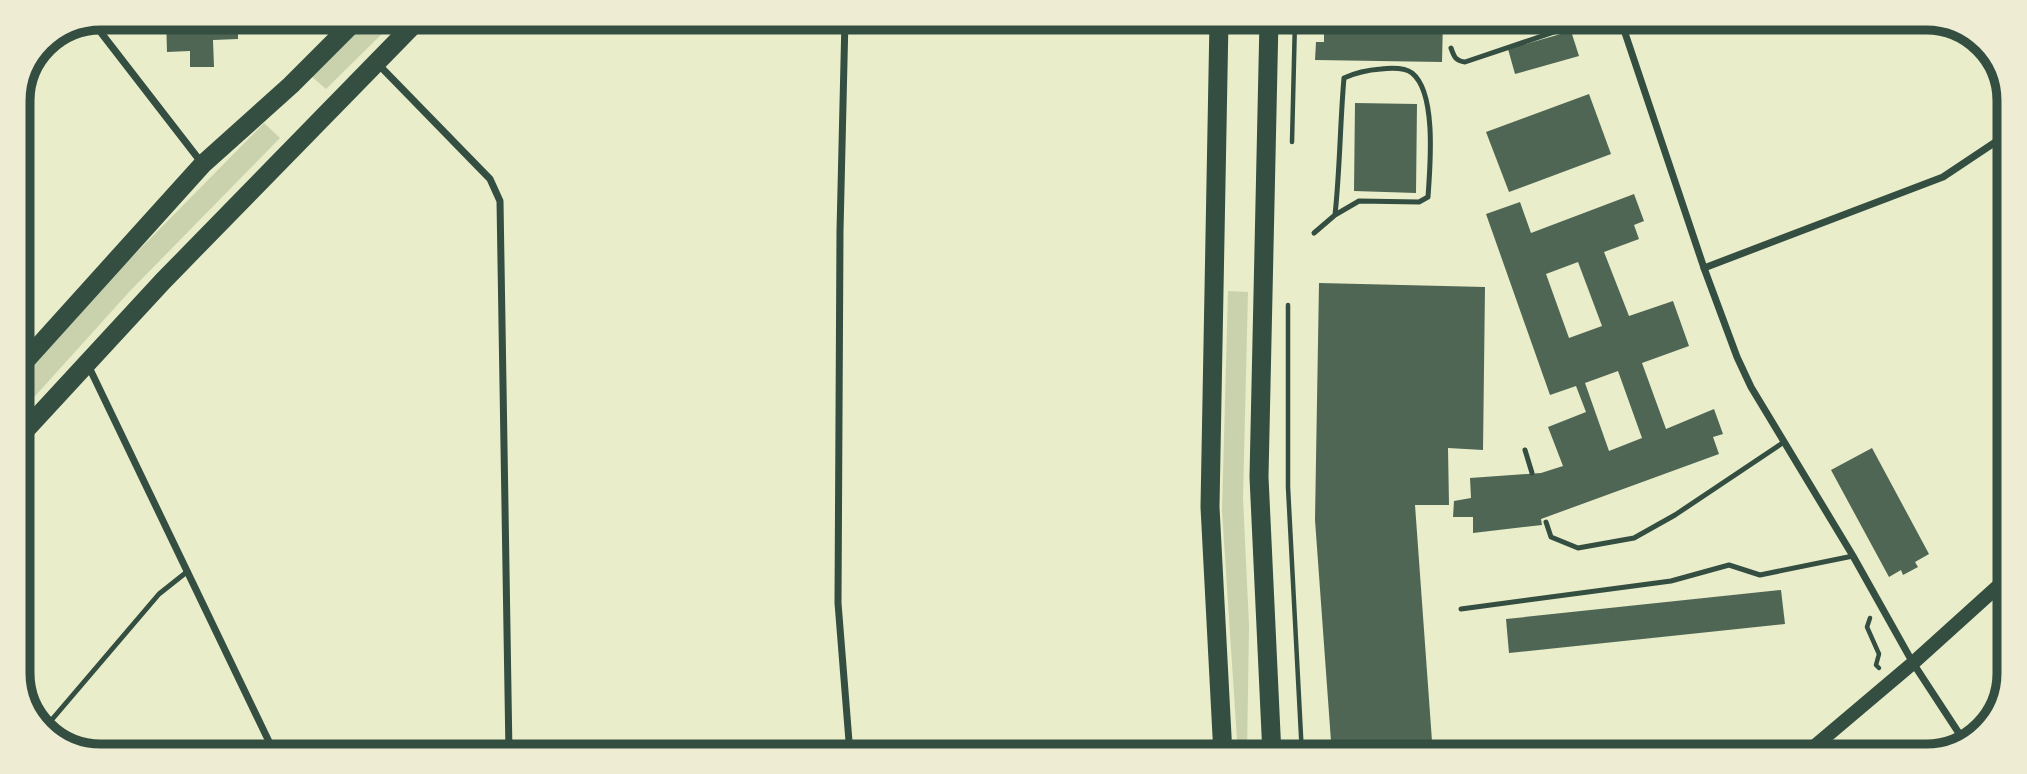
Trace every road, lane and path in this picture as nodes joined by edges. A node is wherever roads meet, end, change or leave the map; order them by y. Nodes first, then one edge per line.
1 (99, 30) edge
2 (346, 30) edge
3 (407, 30) edge
4 (845, 30) edge
5 (1219, 30) edge
6 (1269, 30) edge
7 (1295, 30) edge
8 (1560, 30) edge
9 (1623, 30) edge
10 (1451, 48) dead end
11 (376, 62) junction
12 (1997, 141) edge
13 (1292, 153) dead end
14 (203, 164) junction
15 (1335, 215) junction
16 (1314, 233) dead end
17 (1704, 268) junction
18 (1288, 301) dead end
19 (30, 356) edge
20 (87, 362) junction
21 (30, 425) edge
22 (1784, 442) junction
23 (1525, 450) dead end
24 (1532, 473) dead end
25 (1546, 522) dead end
26 (1853, 556) junction
27 (188, 571) junction
28 (1997, 587) edge
29 (1461, 609) dead end
30 (1867, 627) dead end
31 (1913, 663) junction
32 (1883, 676) dead end
33 (50, 722) edge
34 (1960, 735) edge
35 (270, 744) edge
36 (509, 744) edge
37 (850, 744) edge
38 (1222, 744) edge
39 (1271, 744) edge
40 (1301, 744) edge
41 (1817, 744) edge

1 - 14 street
2 - 14 highway
3 - 11 highway
4 - 37 street
5 - 38 highway
6 - 39 highway
7 - 13 path
8 - 10 lane
9 - 17 street
11 - 20 highway
11 - 36 street
12 - 17 street
14 - 19 highway
15 - 15 lane
15 - 16 lane
17 - 22 street
18 - 40 path
20 - 21 highway
20 - 27 street
22 - 25 lane
22 - 26 street
23 - 24 lane
26 - 29 lane
26 - 31 street
27 - 33 lane
27 - 35 street
28 - 31 main road
30 - 32 path
31 - 34 street
31 - 41 main road

